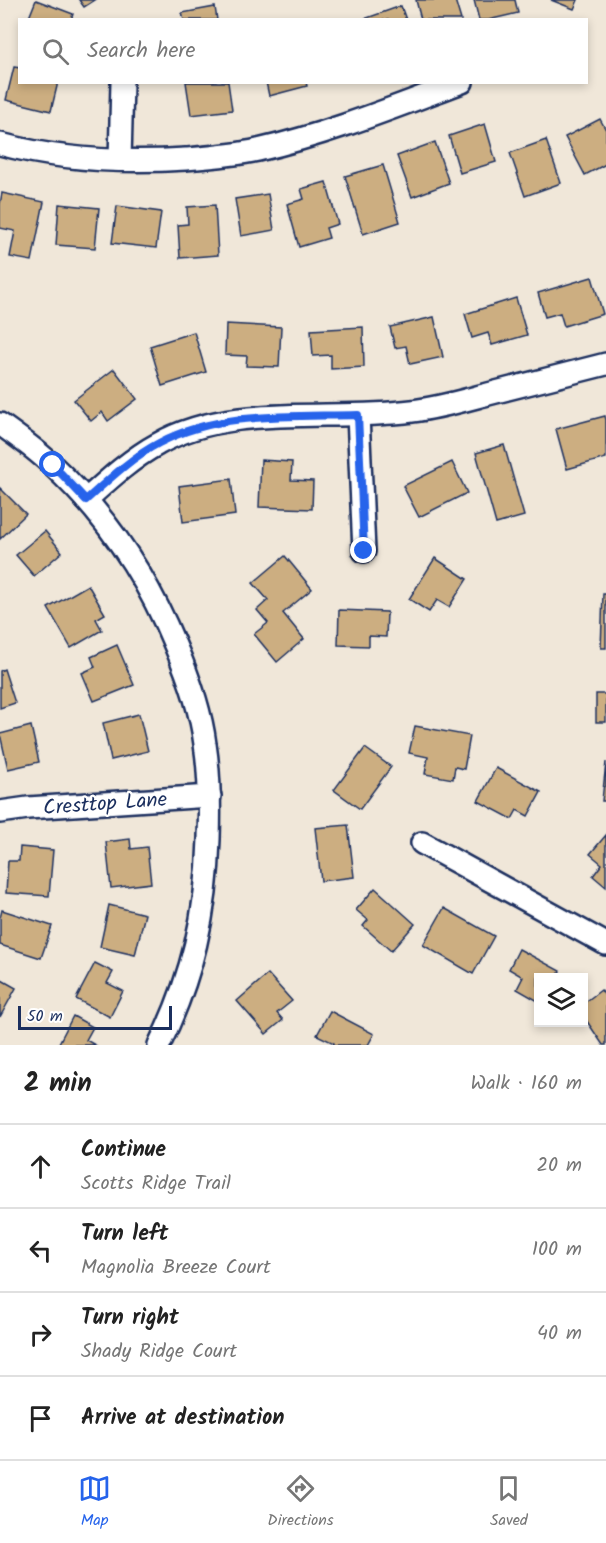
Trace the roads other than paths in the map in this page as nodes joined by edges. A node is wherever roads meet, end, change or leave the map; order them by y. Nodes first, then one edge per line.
1 (122, 84) edge
2 (456, 84) edge
3 (0, 144) edge
4 (120, 160) junction
5 (606, 364) edge
6 (358, 415) junction
7 (0, 423) edge
8 (86, 500) junction
9 (364, 551) dead end
10 (210, 796) junction
11 (0, 812) edge
12 (422, 843) dead end
13 (606, 945) edge
14 (163, 1044) edge

1 - 4 street
2 - 4 street
3 - 4 street
5 - 6 street
6 - 8 street
6 - 9 street
7 - 8 street
8 - 10 street
10 - 11 street, Cresttop Lane
10 - 14 street
12 - 13 street

